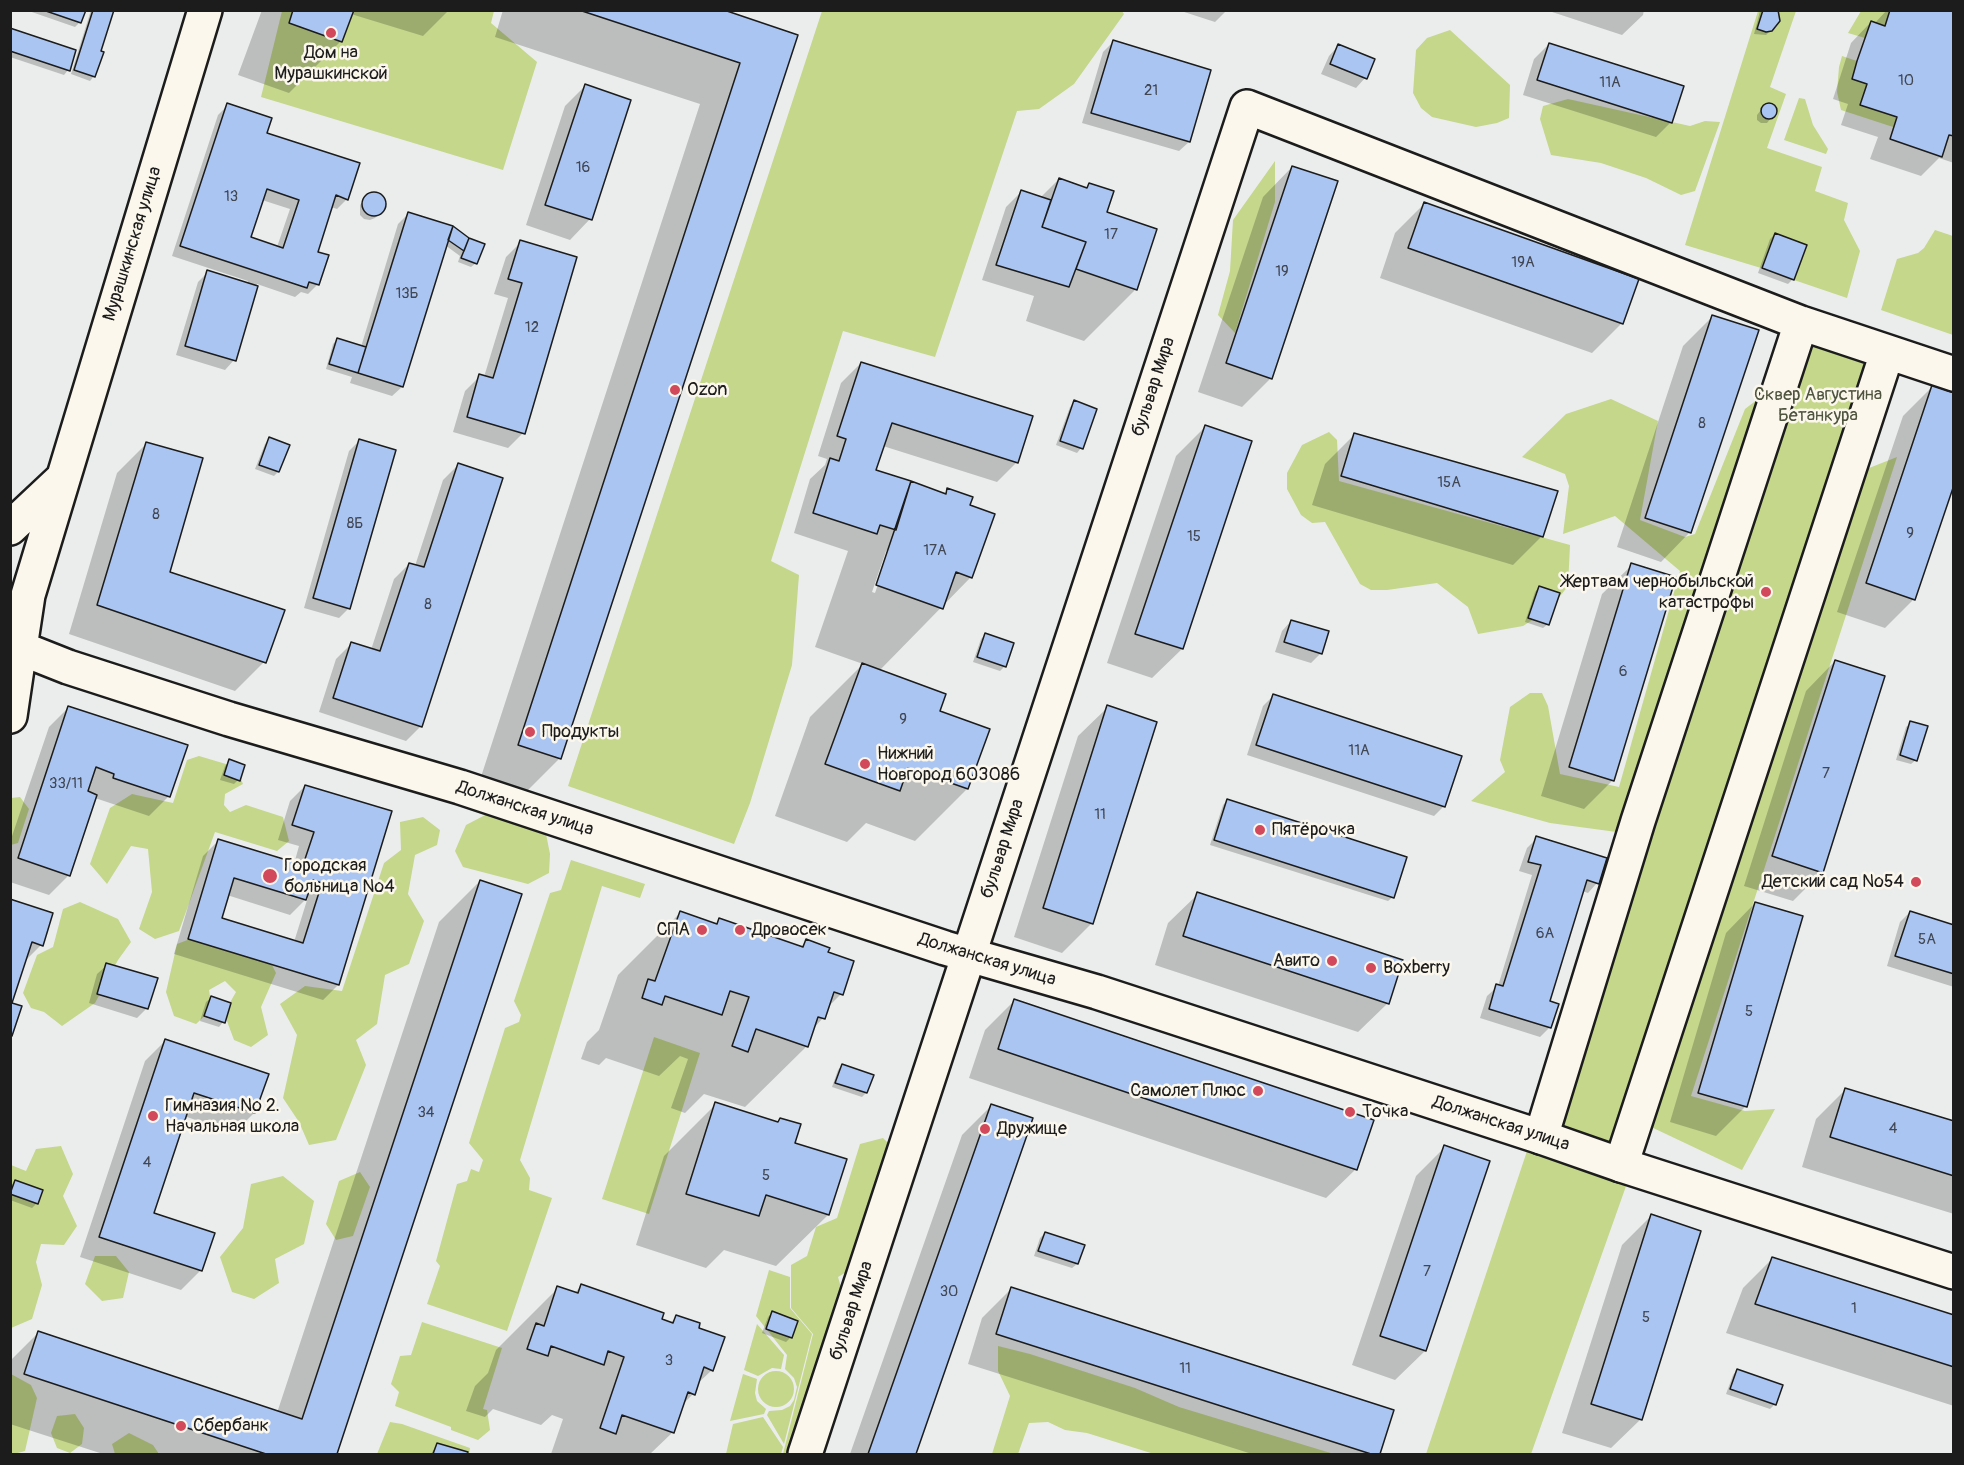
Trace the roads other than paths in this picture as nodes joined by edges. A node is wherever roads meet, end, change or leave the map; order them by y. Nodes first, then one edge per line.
1 (205, 10) edge
2 (1801, 323) junction
3 (1887, 353) junction
4 (1953, 374) edge
5 (63, 477) junction
6 (10, 528) edge
7 (15, 646) edge
8 (10, 716) edge
9 (970, 956) junction
10 (1541, 1137) junction
11 (1621, 1166) junction
12 (1953, 1272) edge
13 (805, 1455) edge

1 - 5 street, Мурашкинская улица
2 - 3 street
2 - 9 street, бульвар Мира
2 - 10 street
3 - 4 street
3 - 11 street
5 - 6 street, Мурашкинская улица
5 - 7 street, Мурашкинская улица
7 - 8 street, Мурашкинская улица
7 - 9 street, Должанская улица
9 - 10 street, Должанская улица
9 - 13 street, бульвар Мира
10 - 11 street, Должанская улица
11 - 12 street, Должанская улица

